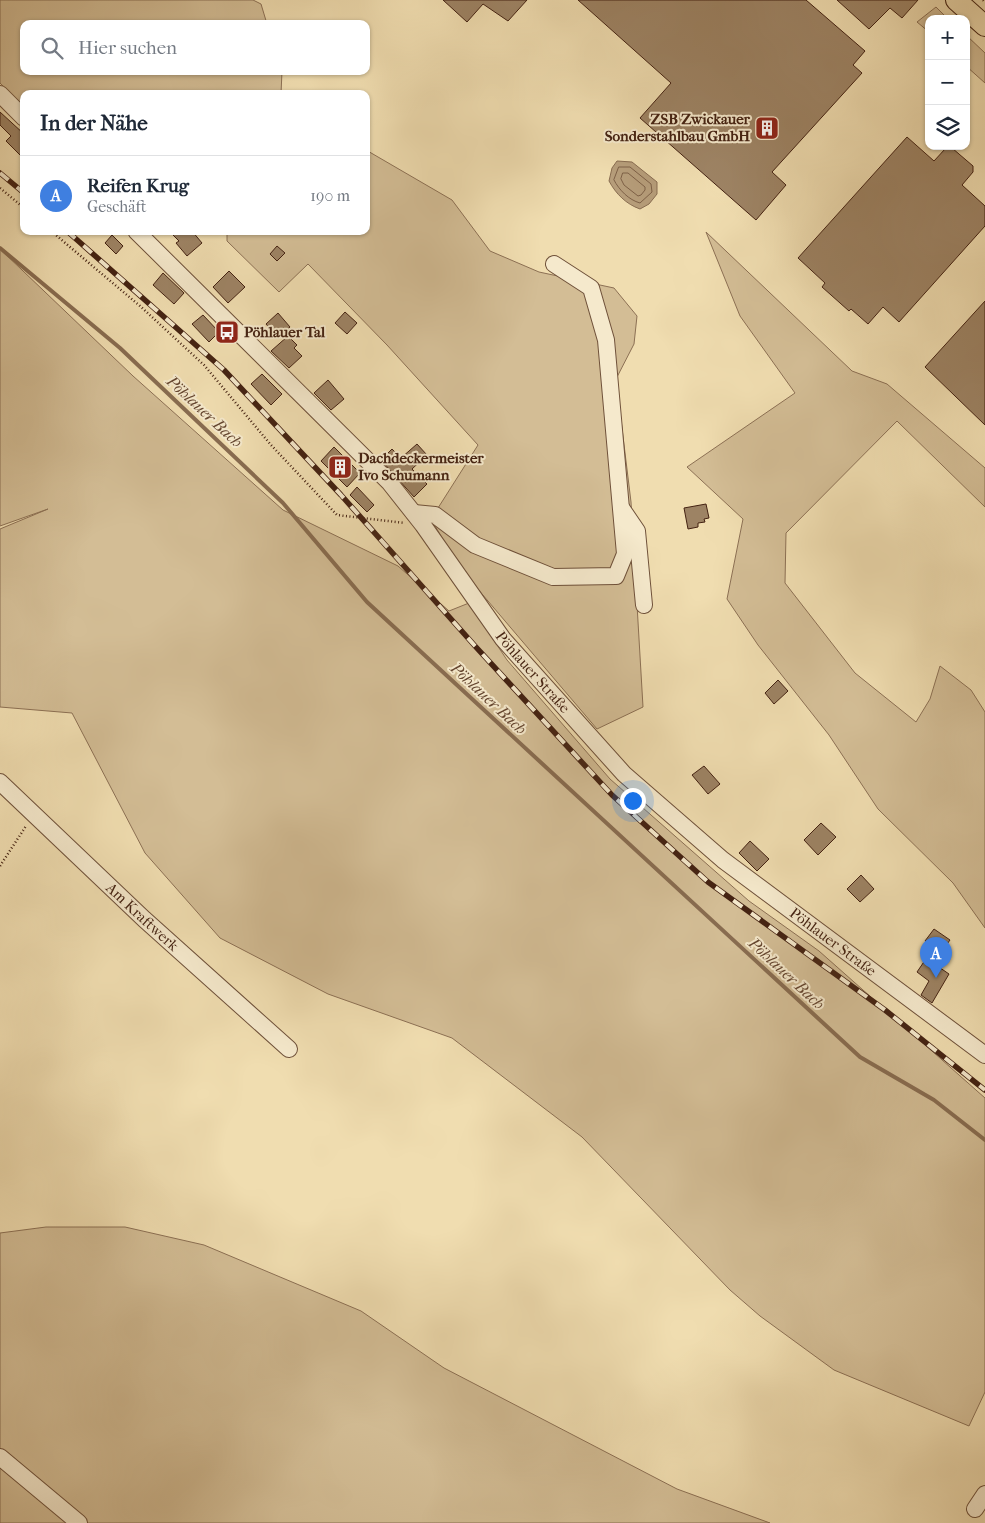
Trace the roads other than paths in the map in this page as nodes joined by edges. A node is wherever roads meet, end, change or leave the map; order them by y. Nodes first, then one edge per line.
1 (956, 0) edge
2 (985, 26) edge
3 (0, 94) edge
4 (20, 114) edge
5 (140, 235) edge
6 (554, 264) dead end
7 (621, 507) junction
8 (419, 519) junction
9 (644, 605) dead end
10 (0, 782) edge
11 (289, 1049) dead end
12 (985, 1055) edge
13 (0, 1457) edge
14 (985, 1494) edge
15 (975, 1509) dead end
16 (79, 1523) edge

1 - 2 main road
3 - 4 street
5 - 8 street, Pöhlauer Straße
6 - 7 street
7 - 8 street
7 - 9 street
8 - 12 street, Pöhlauer Straße
10 - 11 street, Am Kraftwerk
13 - 16 street
14 - 15 street

